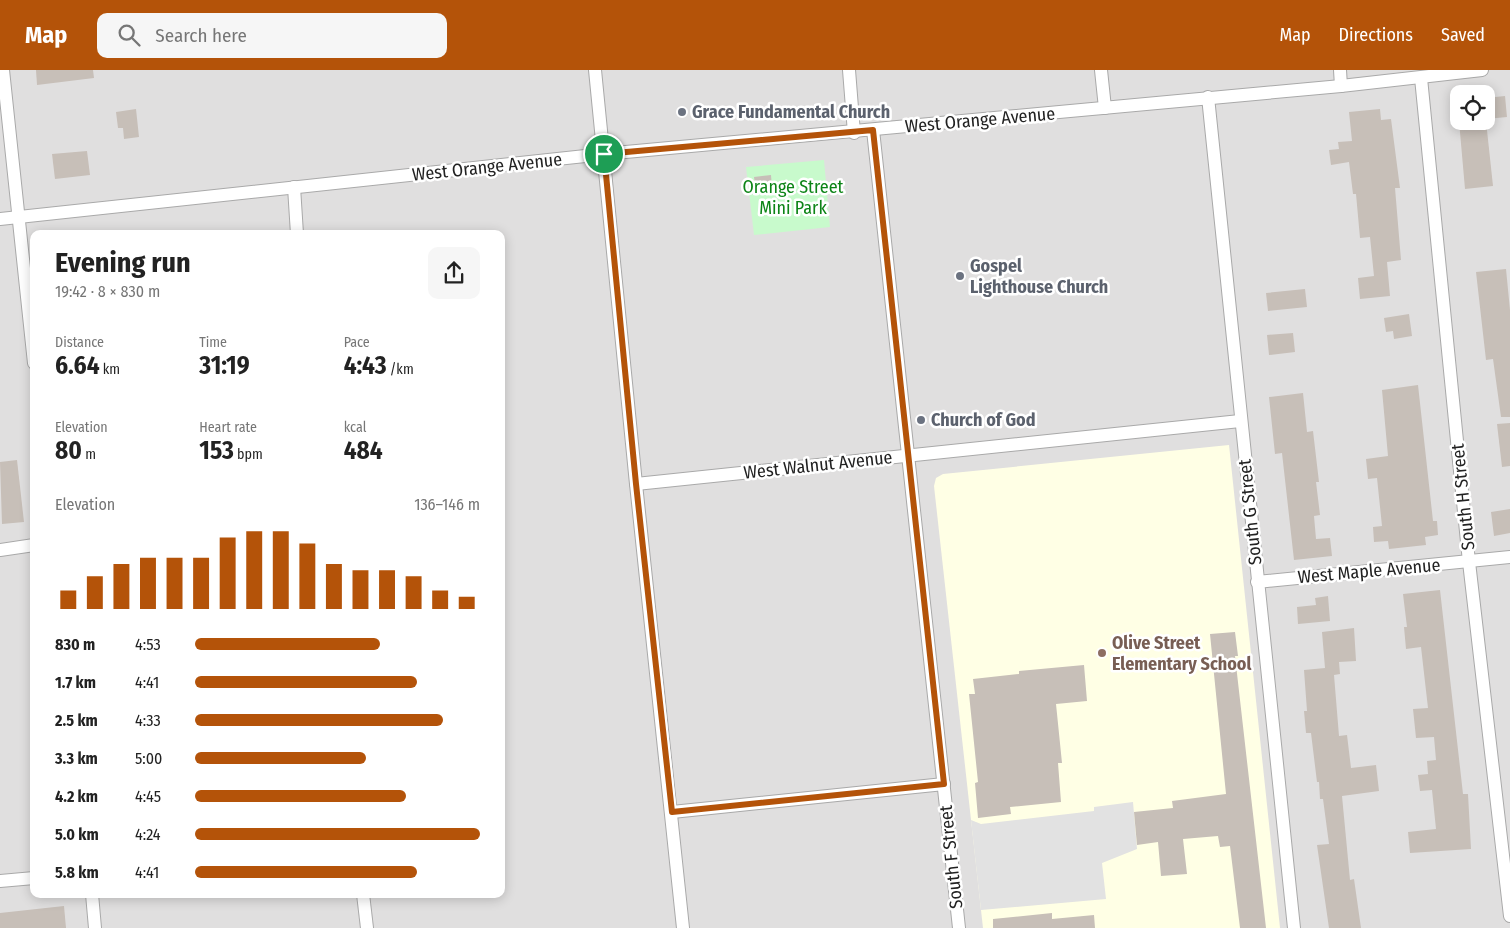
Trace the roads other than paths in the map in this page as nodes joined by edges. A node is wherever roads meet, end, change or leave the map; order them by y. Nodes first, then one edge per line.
1 (3, 70) edge
2 (595, 70) edge
3 (849, 70) edge
4 (1101, 70) edge
5 (1340, 70) edge
6 (1482, 70) edge
7 (1420, 78) junction
8 (1341, 86) junction
9 (1208, 97) junction
10 (1105, 108) junction
11 (873, 130) junction
12 (854, 132) junction
13 (604, 154) junction
14 (294, 188) junction
15 (19, 217) junction
16 (0, 219) edge
17 (298, 230) edge
18 (30, 324) edge
19 (1240, 421) junction
20 (908, 455) junction
21 (636, 484) junction
22 (30, 546) edge
23 (0, 550) edge
24 (1510, 557) edge
25 (1469, 562) junction
26 (1257, 582) junction
27 (944, 784) junction
28 (672, 812) junction
29 (30, 878) edge
30 (0, 881) edge
31 (92, 898) edge
32 (363, 898) edge
33 (1510, 916) edge
34 (95, 928) edge
35 (367, 928) edge
36 (684, 928) edge
37 (958, 928) edge
38 (1294, 928) edge

1 - 15 street
2 - 13 street
3 - 12 street
4 - 10 street
5 - 8 street
6 - 7 street, West Orange Avenue
7 - 8 street, West Orange Avenue
7 - 25 street, South H Street
8 - 9 street, West Orange Avenue
9 - 10 street, West Orange Avenue
9 - 19 street, South G Street
10 - 11 street, West Orange Avenue
11 - 12 street, West Orange Avenue
11 - 20 street, South F Street
12 - 13 street, West Orange Avenue
13 - 14 street, West Orange Avenue
13 - 21 street
14 - 15 street, West Orange Avenue
14 - 17 street
15 - 16 street, West Orange Avenue
15 - 18 street
19 - 20 street, West Walnut Avenue
19 - 26 street, South G Street
20 - 21 street, West Walnut Avenue
20 - 27 street, South F Street
21 - 28 street
22 - 23 street
24 - 25 street, West Maple Avenue
25 - 26 street, West Maple Avenue
25 - 33 street, South H Street
26 - 38 street, South G Street
27 - 28 street
27 - 37 street, South F Street
28 - 36 street
29 - 30 street
31 - 34 street
32 - 35 street

